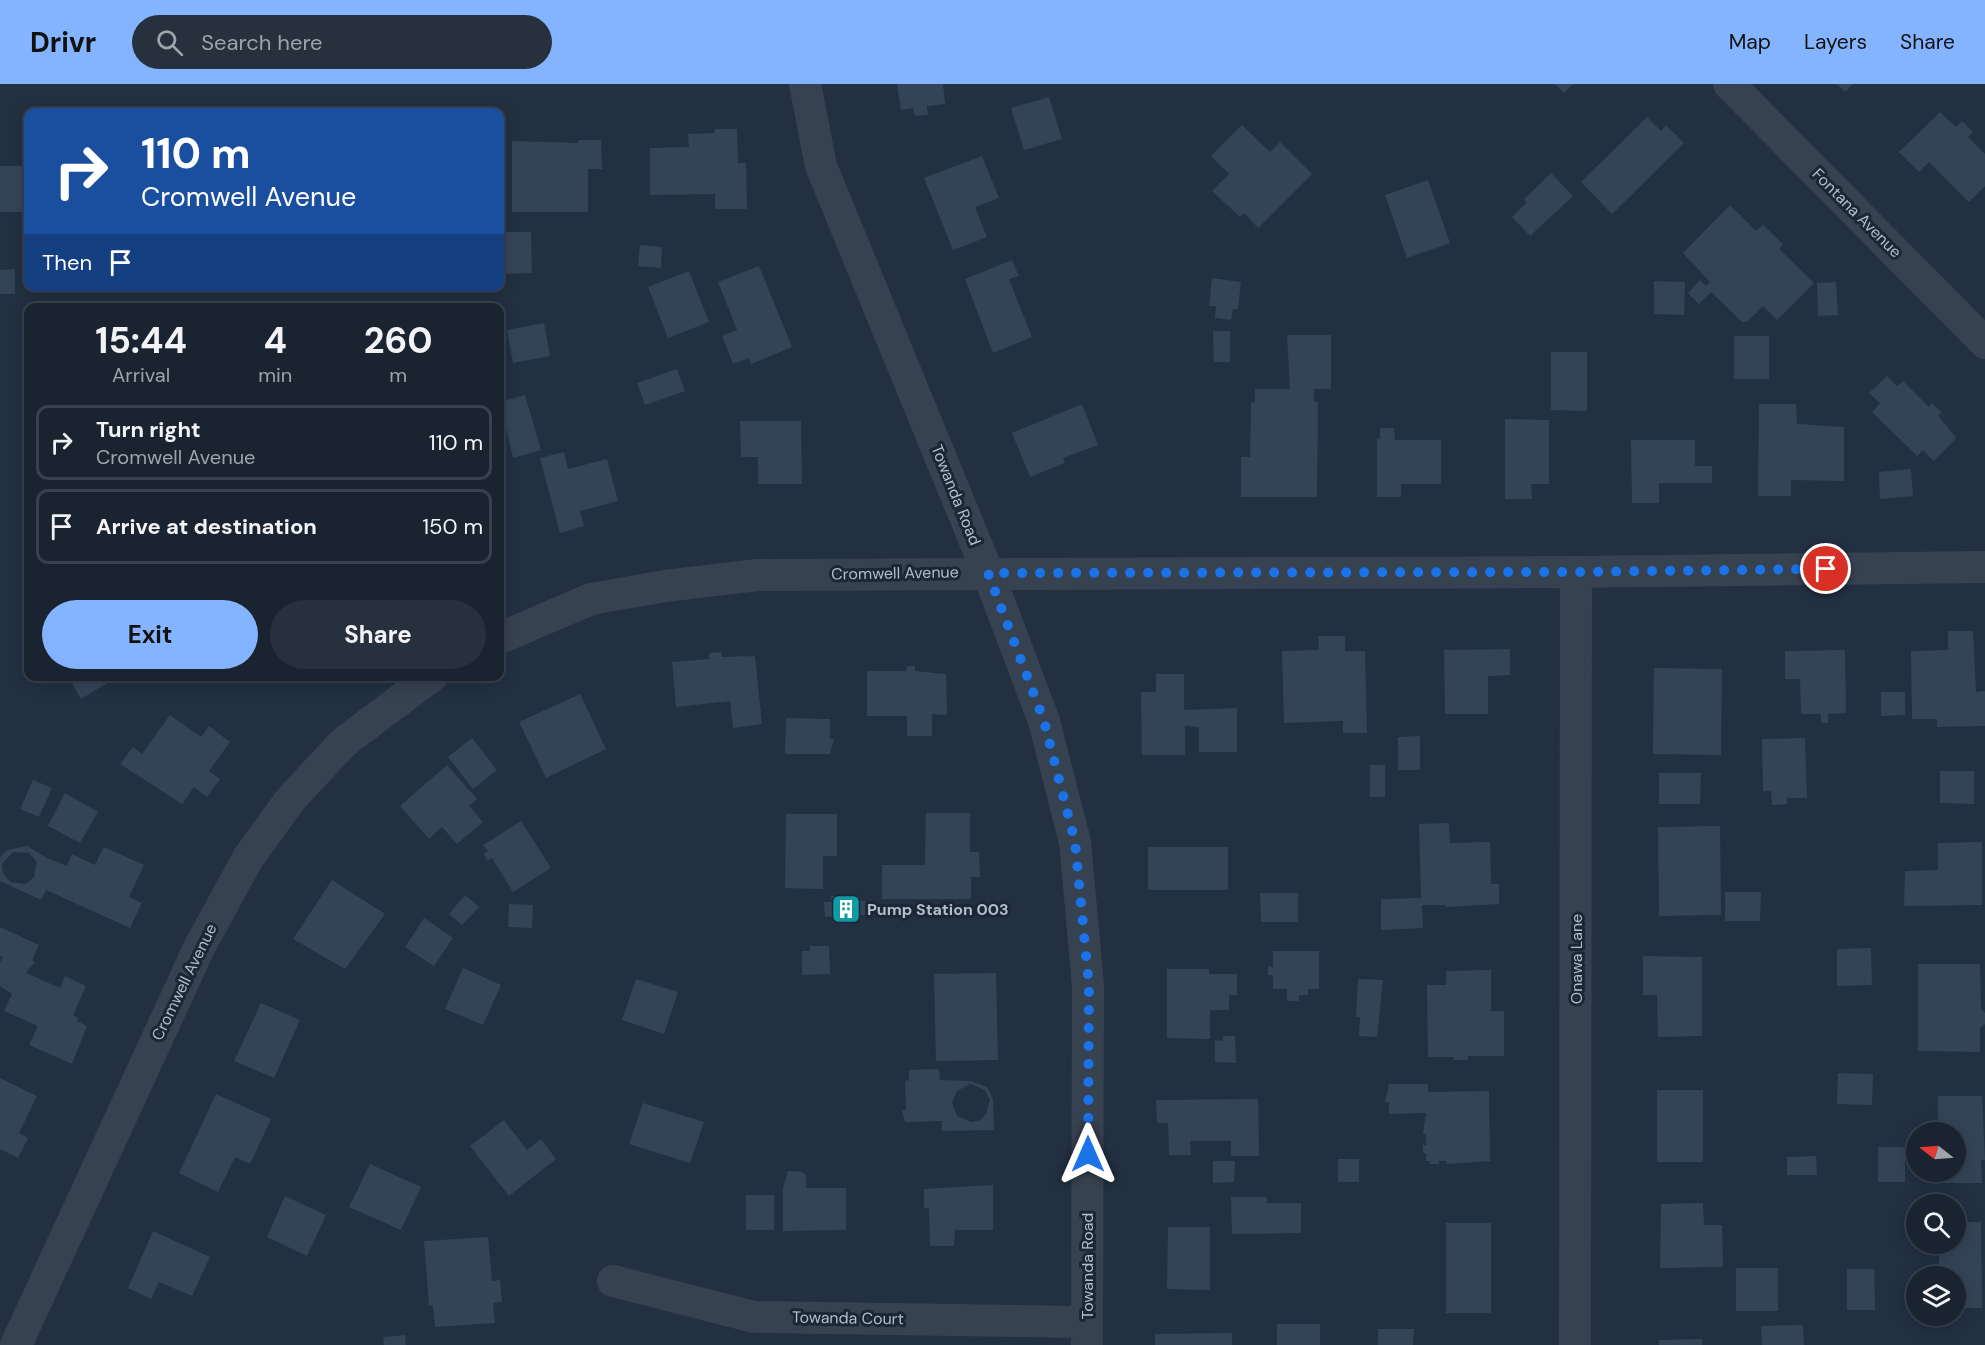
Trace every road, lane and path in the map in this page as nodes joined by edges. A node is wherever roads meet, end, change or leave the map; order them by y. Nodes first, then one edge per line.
1 (805, 84) edge
2 (1729, 84) edge
3 (1985, 343) edge
4 (1985, 567) edge
5 (1576, 572) junction
6 (988, 573) junction
7 (504, 636) edge
8 (412, 681) edge
9 (613, 1281) dead end
10 (1087, 1334) edge
11 (16, 1345) edge
12 (1575, 1345) edge

1 - 6 street, Towanda Road
2 - 3 street, Fontana Avenue
4 - 5 street, Cromwell Avenue
5 - 6 street, Cromwell Avenue
5 - 12 street, Onawa Lane
6 - 7 street, Cromwell Avenue
6 - 10 street, Towanda Road
8 - 11 street, Cromwell Avenue
9 - 10 street, Towanda Court

